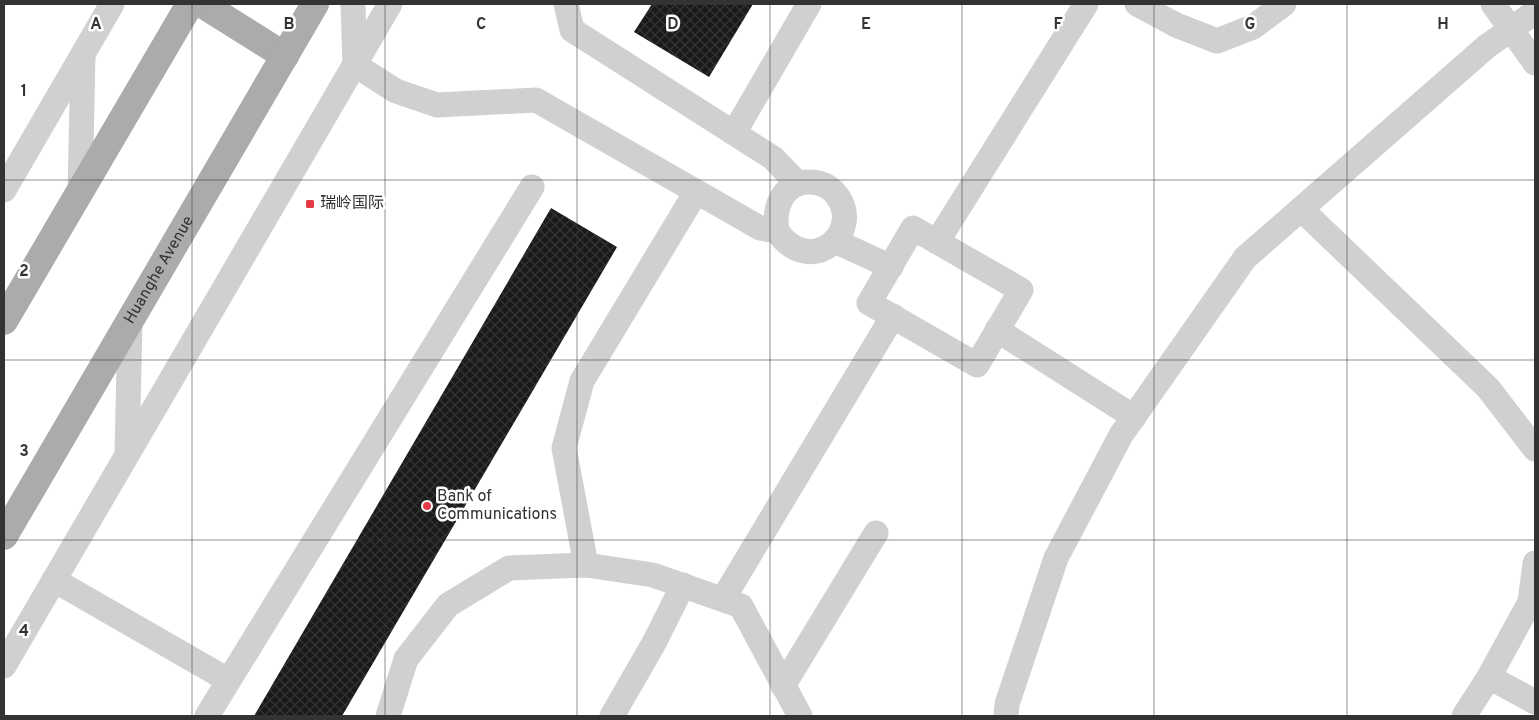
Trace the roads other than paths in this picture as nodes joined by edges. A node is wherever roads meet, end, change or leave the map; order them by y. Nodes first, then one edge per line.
1 (112, 4) edge
2 (190, 4) edge
3 (202, 4) edge
4 (315, 4) edge
5 (354, 4) edge
6 (390, 4) edge
7 (566, 4) edge
8 (809, 4) edge
9 (1086, 4) edge
10 (1137, 4) edge
11 (1284, 4) edge
12 (1493, 4) edge
13 (1535, 12) edge
14 (1510, 30) junction
15 (84, 53) junction
16 (285, 56) junction
17 (1535, 63) edge
18 (355, 65) junction
19 (734, 133) junction
20 (798, 184) junction
21 (532, 187) dead end
22 (4, 190) edge
23 (80, 192) junction
24 (696, 192) junction
25 (1301, 209) junction
26 (777, 231) junction
27 (835, 241) junction
28 (937, 242) junction
29 (890, 267) junction
30 (892, 316) junction
31 (4, 321) edge
32 (130, 321) junction
33 (997, 330) junction
34 (1134, 416) junction
35 (1535, 449) edge
36 (127, 456) junction
37 (876, 533) dead end
38 (4, 536) edge
39 (1535, 563) edge
40 (586, 565) junction
41 (54, 580) junction
42 (683, 586) junction
43 (723, 599) junction
44 (4, 666) edge
45 (1489, 676) junction
46 (228, 680) junction
47 (783, 686) junction
48 (1535, 702) edge
49 (207, 716) edge
50 (388, 716) edge
51 (612, 716) edge
52 (800, 716) edge
53 (1006, 716) edge
54 (1464, 716) edge

1 - 15 street
2 - 23 main road
3 - 16 main road
4 - 16 main road, Huanghe Avenue
5 - 18 street
6 - 18 street
7 - 19 street
8 - 19 street
9 - 28 street
10 - 11 street
12 - 14 street
13 - 14 street
14 - 17 street
14 - 25 street
15 - 22 street
15 - 23 street
16 - 32 main road, Huanghe Avenue
18 - 24 street
18 - 36 street
19 - 20 street
20 - 26 street
20 - 27 street
21 - 46 street
23 - 31 main road
24 - 26 street
24 - 40 street
25 - 34 street
25 - 35 street
26 - 27 street
27 - 29 street
28 - 29 street
28 - 33 street
29 - 30 street
30 - 33 street
30 - 43 street
32 - 36 street
32 - 38 main road, Huanghe Avenue
33 - 34 street
34 - 53 street
36 - 41 street
37 - 47 street
39 - 45 street
40 - 42 street
40 - 50 street
41 - 44 street
41 - 46 street
42 - 43 street
42 - 51 street
43 - 47 street
45 - 48 street
45 - 54 street
46 - 49 street
47 - 52 street

